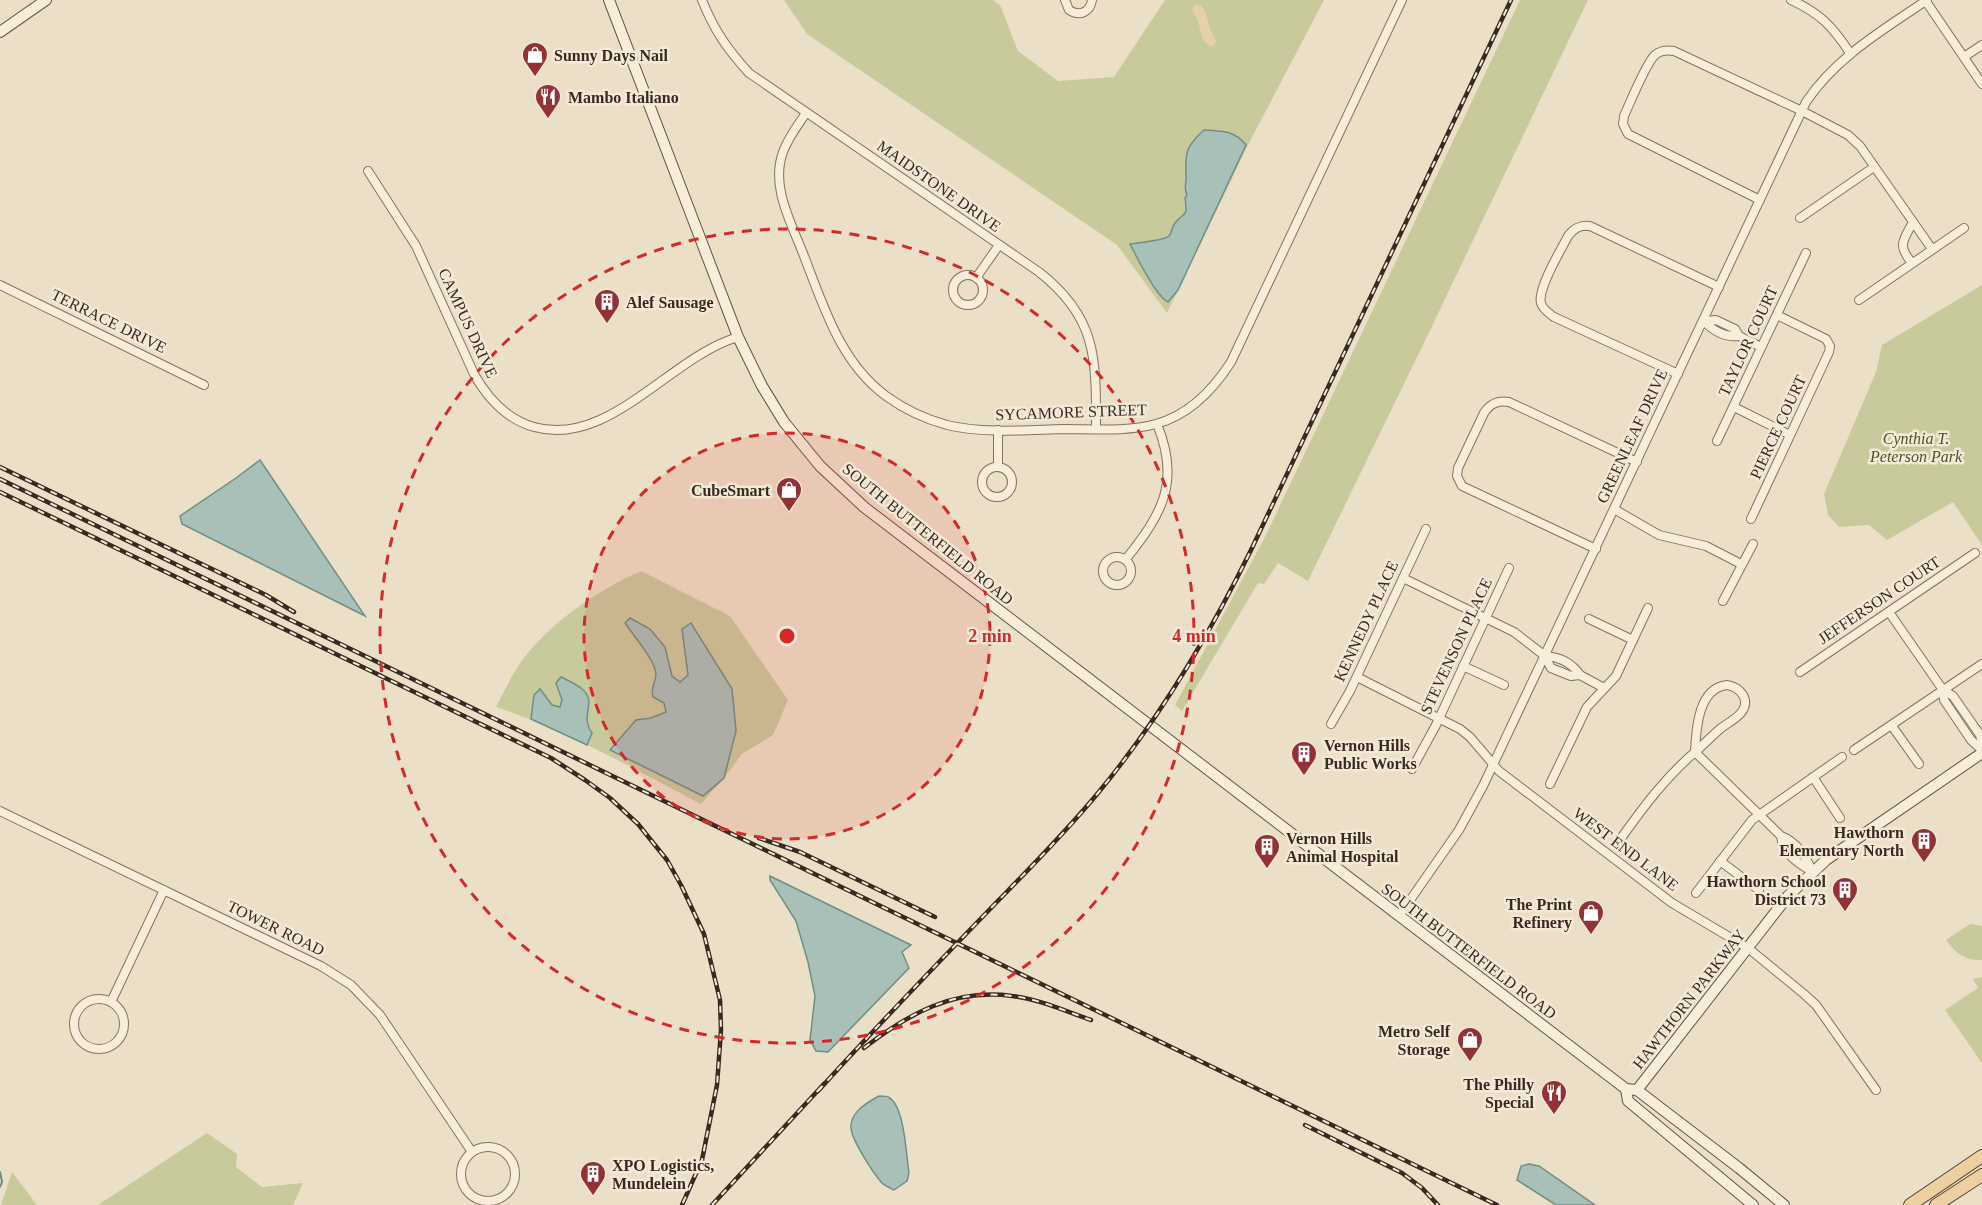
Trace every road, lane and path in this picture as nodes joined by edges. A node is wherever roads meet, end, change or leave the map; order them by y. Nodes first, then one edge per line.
1 (46, 0) edge
2 (609, 0) edge
3 (702, 0) edge
4 (1065, 0) edge
5 (1092, 0) edge
6 (1402, 0) edge
7 (1791, 0) edge
8 (1926, 0) edge
9 (0, 32) edge
10 (1982, 45) edge
11 (1850, 53) junction
12 (1964, 57) junction
13 (1982, 84) edge
14 (1802, 111) junction
15 (806, 113) junction
16 (1874, 167) junction
17 (368, 171) dead end
18 (1760, 200) junction
19 (1800, 218) dead end
20 (1913, 222) junction
21 (1964, 228) dead end
22 (999, 245) junction
23 (1932, 249) junction
24 (1806, 253) dead end
25 (1912, 263) junction
26 (976, 278) dead end
27 (0, 285) edge
28 (1719, 287) junction
29 (1858, 300) dead end
30 (1777, 315) junction
31 (1704, 321) junction
32 (738, 337) junction
33 (1761, 347) junction
34 (1678, 374) junction
35 (204, 385) dead end
36 (1734, 407) junction
37 (1157, 424) junction
38 (1096, 429) junction
39 (998, 430) junction
40 (1790, 435) junction
41 (1717, 441) dead end
42 (1637, 462) junction
43 (998, 467) dead end
44 (1614, 509) junction
45 (1751, 519) dead end
46 (1426, 529) dead end
47 (1753, 544) dead end
48 (1596, 549) junction
49 (1975, 552) dead end
50 (1126, 559) dead end
51 (1741, 564) junction
52 (1509, 568) dead end
53 (1403, 578) junction
54 (1723, 601) dead end
55 (1648, 608) dead end
56 (1889, 612) junction
57 (1486, 618) junction
58 (1589, 619) dead end
59 (1633, 640) junction
60 (1545, 656) junction
61 (1982, 664) edge
62 (1463, 666) junction
63 (1800, 672) dead end
64 (1357, 677) junction
65 (1504, 685) dead end
66 (1604, 688) junction
67 (1943, 690) junction
68 (1439, 718) junction
69 (1331, 724) dead end
70 (1892, 726) junction
71 (1982, 742) edge
72 (1854, 750) dead end
73 (1982, 751) edge
74 (1695, 752) junction
75 (1842, 757) dead end
76 (1494, 764) junction
77 (1919, 764) dead end
78 (1412, 769) dead end
79 (1813, 777) junction
80 (1550, 784) dead end
81 (0, 811) edge
82 (1760, 814) junction
83 (1840, 818) dead end
84 (1622, 837) dead end
85 (1720, 861) junction
86 (1812, 872) junction
87 (164, 890) junction
88 (1759, 890) dead end
89 (1696, 893) dead end
90 (1399, 916) junction
91 (1748, 948) junction
92 (111, 1002) junction
93 (1631, 1090) junction
94 (1876, 1090) dead end
95 (472, 1152) junction
96 (1982, 1156) edge
97 (1982, 1174) edge
98 (1753, 1205) edge
99 (1784, 1205) edge
100 (1910, 1205) edge
101 (1936, 1205) edge

1 - 9 main road
2 - 32 main road, SOUTH BUTTERFIELD ROAD
3 - 15 street, MAIDSTONE DRIVE
4 - 5 street
6 - 37 street, SYCAMORE STREET
7 - 11 street
8 - 11 street, GREENLEAF DRIVE
8 - 12 street
10 - 12 street
11 - 14 street, GREENLEAF DRIVE
12 - 13 street
14 - 16 street
14 - 18 street, GREENLEAF DRIVE
14 - 18 street
15 - 22 street, MAIDSTONE DRIVE
15 - 39 street, SYCAMORE STREET
16 - 19 street
16 - 20 street
17 - 32 street, CAMPUS DRIVE
18 - 28 street, GREENLEAF DRIVE
20 - 23 street
20 - 25 street
21 - 23 street
22 - 26 street
22 - 38 street, MAIDSTONE DRIVE
23 - 25 street
24 - 30 street, TAYLOR COURT
25 - 29 street
27 - 35 street, TERRACE DRIVE
28 - 31 street, GREENLEAF DRIVE
28 - 34 street
30 - 33 street, TAYLOR COURT
30 - 40 street, PIERCE COURT
31 - 33 street
31 - 34 street, GREENLEAF DRIVE
32 - 90 main road, SOUTH BUTTERFIELD ROAD
33 - 36 street, TAYLOR COURT
34 - 42 street, GREENLEAF DRIVE
36 - 40 street
36 - 41 street, TAYLOR COURT
37 - 38 street, SYCAMORE STREET
37 - 50 street
38 - 39 street, SYCAMORE STREET
39 - 43 street
40 - 45 street, PIERCE COURT
42 - 44 street, GREENLEAF DRIVE
42 - 48 street
44 - 48 street, GREENLEAF DRIVE
44 - 51 street
46 - 53 street, KENNEDY PLACE
47 - 51 street
48 - 60 street, GREENLEAF DRIVE
49 - 56 street, JEFFERSON COURT
51 - 54 street
52 - 57 street, STEVENSON PLACE
53 - 57 street
53 - 64 street, KENNEDY PLACE
55 - 59 street
56 - 63 street, JEFFERSON COURT
56 - 67 street
57 - 60 street
57 - 62 street, STEVENSON PLACE
58 - 59 street
59 - 66 street
60 - 66 street
60 - 76 street, GREENLEAF DRIVE
61 - 67 street
62 - 65 street
62 - 68 street, STEVENSON PLACE
64 - 68 street, WEST END LANE
64 - 69 street, KENNEDY PLACE
66 - 80 street
67 - 70 street
67 - 71 street
67 - 73 street
68 - 76 street, WEST END LANE
68 - 78 street, STEVENSON PLACE
70 - 72 street
70 - 77 street
73 - 86 main road, HAWTHORN PARKWAY
74 - 74 street
74 - 82 street
74 - 84 street
75 - 79 street
76 - 90 street, GREENLEAF DRIVE
76 - 91 street, WEST END LANE
79 - 82 street
79 - 83 street
81 - 87 street, TOWER ROAD
82 - 85 street
82 - 86 street
85 - 88 street
85 - 89 street
86 - 91 main road, HAWTHORN PARKWAY
87 - 92 street
87 - 95 street, TOWER ROAD
90 - 93 main road, SOUTH BUTTERFIELD ROAD
91 - 93 main road, HAWTHORN PARKWAY
91 - 94 street, WEST END LANE
92 - 92 street
93 - 98 main road, SOUTH BUTTERFIELD ROAD
93 - 99 main road, SOUTH BUTTERFIELD ROAD
95 - 95 street
96 - 100 main road
97 - 101 main road

